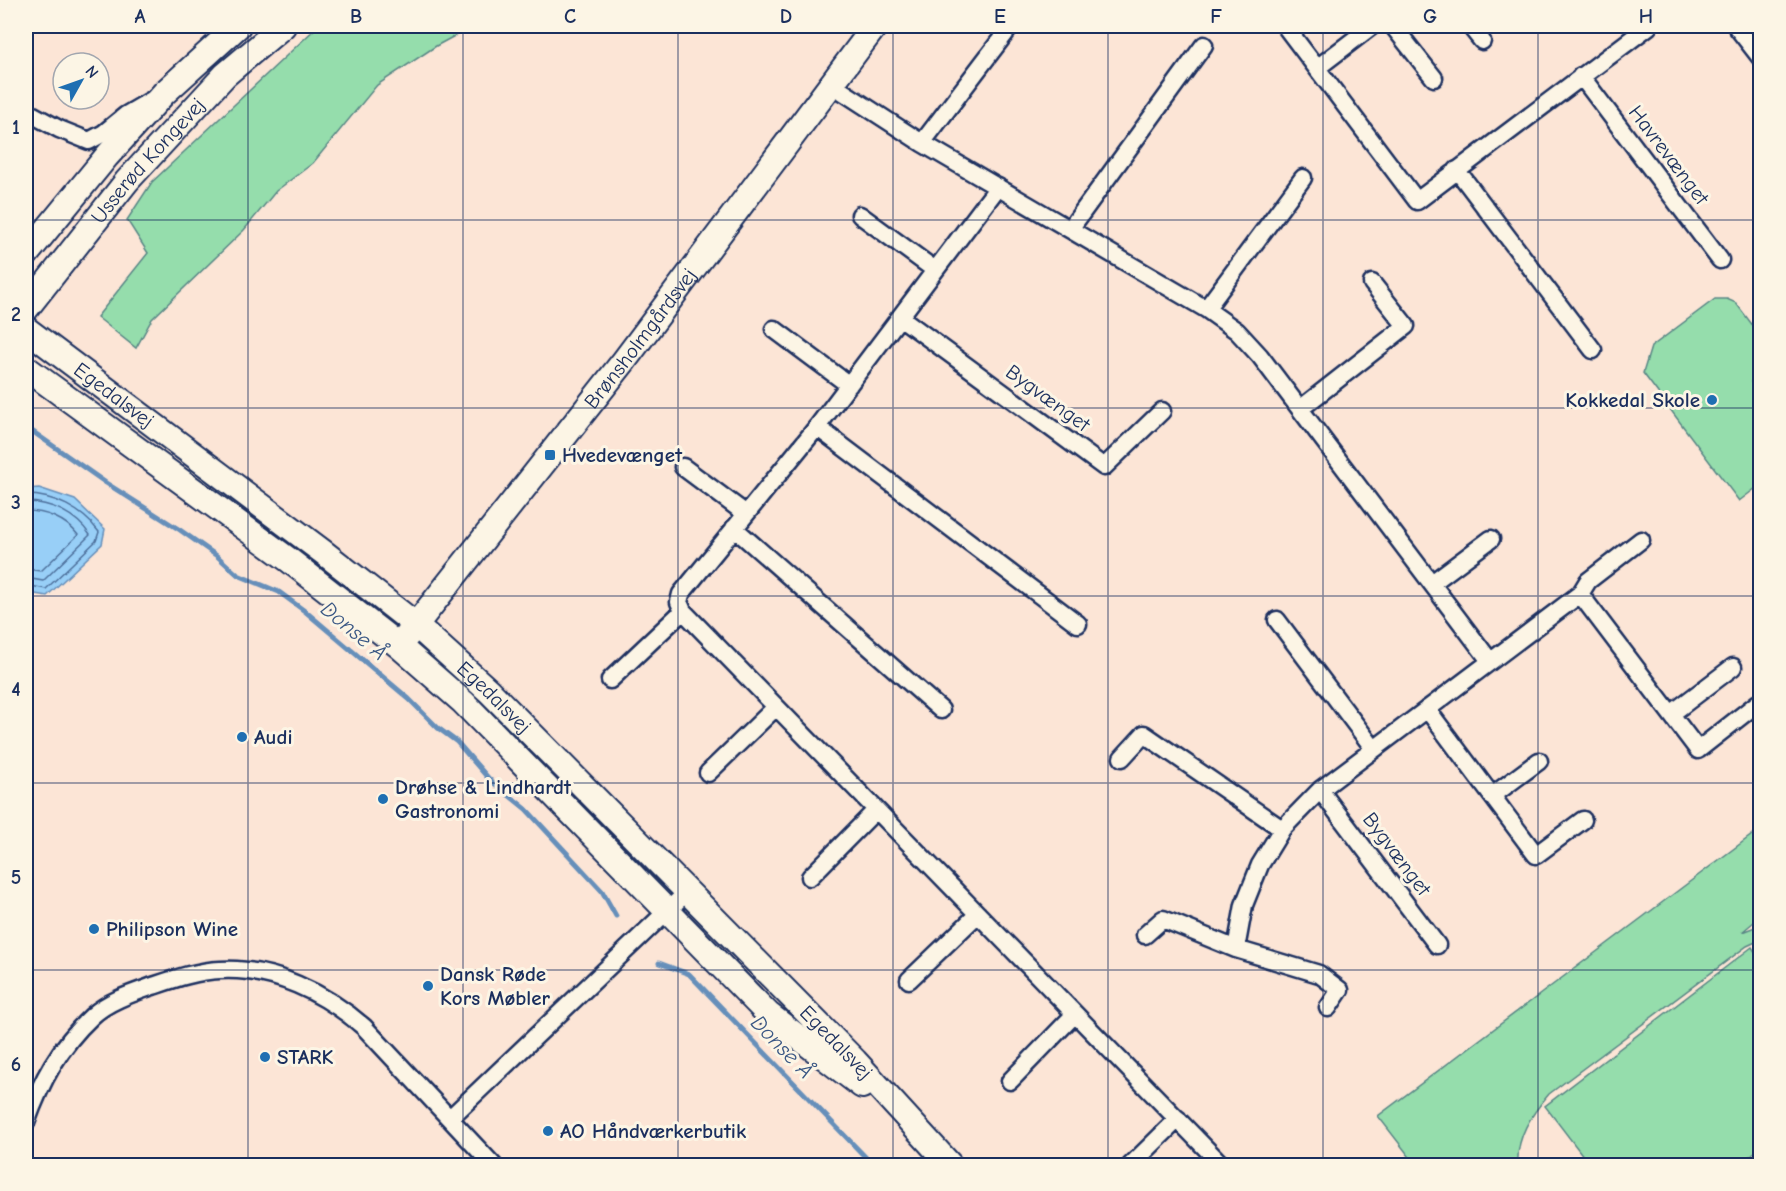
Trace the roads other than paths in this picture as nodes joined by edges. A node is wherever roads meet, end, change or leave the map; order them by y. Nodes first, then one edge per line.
1 (238, 26) edge
2 (283, 26) edge
3 (874, 26) edge
4 (1011, 26) edge
5 (1285, 26) edge
6 (1372, 26) edge
7 (1393, 26) edge
8 (1470, 26) edge
9 (1649, 26) edge
10 (1736, 26) edge
11 (1482, 41) dead end
12 (1204, 45) dead end
13 (1761, 57) edge
14 (1317, 68) junction
15 (1581, 76) junction
16 (1434, 78) dead end
17 (831, 84) junction
18 (164, 93) junction
19 (26, 111) edge
20 (922, 143) junction
21 (1457, 170) junction
22 (1303, 178) dead end
23 (998, 186) junction
24 (860, 215) dead end
25 (1070, 229) junction
26 (26, 255) edge
27 (1720, 260) dead end
28 (935, 270) junction
29 (1372, 283) dead end
30 (26, 309) edge
31 (1206, 309) junction
32 (900, 318) junction
33 (26, 329) edge
34 (774, 329) dead end
35 (1593, 350) dead end
36 (26, 368) edge
37 (849, 385) junction
38 (1300, 409) junction
39 (1162, 411) dead end
40 (817, 427) junction
41 (683, 467) dead end
42 (746, 514) junction
43 (734, 528) junction
44 (1491, 539) dead end
45 (1641, 540) dead end
46 (1432, 584) junction
47 (1580, 594) junction
48 (683, 611) junction
49 (1276, 620) dead end
50 (1078, 624) dead end
51 (417, 625) junction
52 (399, 646) junction
53 (1490, 661) junction
54 (1733, 668) dead end
55 (610, 680) dead end
56 (1758, 703) dead end
57 (776, 706) junction
58 (1427, 709) junction
59 (941, 710) dead end
60 (1671, 714) junction
61 (1374, 749) junction
62 (1122, 758) dead end
63 (1539, 760) dead end
64 (708, 773) dead end
65 (1320, 790) junction
66 (1491, 796) junction
67 (876, 810) junction
68 (1583, 820) dead end
69 (1282, 829) junction
70 (810, 877) dead end
71 (687, 892) junction
72 (668, 912) junction
73 (978, 914) junction
74 (1145, 935) dead end
75 (1437, 945) dead end
76 (1236, 949) junction
77 (909, 980) dead end
78 (1328, 1008) dead end
79 (1075, 1014) junction
80 (821, 1028) junction
81 (1010, 1081) dead end
82 (450, 1118) junction
83 (1178, 1119) junction
84 (910, 1122) junction
85 (26, 1123) edge
86 (494, 1166) edge
87 (951, 1166) edge
88 (1130, 1166) edge
89 (1223, 1166) edge

1 - 18 street, Usserød Kongevej
2 - 30 street, Usserød Kongevej
3 - 17 street, Brønsholmgårdsvej
4 - 20 street
5 - 14 street
6 - 14 street
7 - 16 street
8 - 11 street
9 - 15 street
10 - 13 street
12 - 25 street
14 - 21 street
15 - 21 street
15 - 27 street, Havrevænget
17 - 20 street
17 - 51 street, Brønsholmgårdsvej
18 - 19 street
18 - 26 street, Usserød Kongevej
20 - 23 street
21 - 35 street
22 - 31 street
23 - 25 street
23 - 28 street
24 - 28 street
25 - 31 street
28 - 32 street
29 - 38 street
31 - 38 street
32 - 37 street
32 - 39 street, Bygvænget
33 - 51 street, Egedalsvej
34 - 37 street
36 - 52 street, Egedalsvej
37 - 40 street
38 - 46 street
40 - 42 street
40 - 50 street
41 - 42 street
42 - 43 street
43 - 48 street
43 - 59 street
44 - 46 street
45 - 47 street
46 - 53 street
47 - 53 street
47 - 60 street
48 - 55 street
48 - 57 street
49 - 61 street
51 - 52 street, Brønsholmgårdsvej
51 - 71 street, Egedalsvej
52 - 72 street, Egedalsvej
53 - 58 street
54 - 60 street
56 - 60 street
57 - 64 street
57 - 67 street
58 - 61 street
58 - 66 street
61 - 65 street
62 - 69 street
63 - 66 street
65 - 69 street
65 - 75 street, Bygvænget
66 - 68 street
67 - 70 street
67 - 73 street
69 - 76 street
71 - 72 street
71 - 80 street, Egedalsvej
72 - 80 street
72 - 82 street
72 - 84 street, Egedalsvej
73 - 77 street
73 - 79 street
74 - 76 street
76 - 78 street
79 - 81 street
79 - 83 street
80 - 84 street, Egedalsvej
82 - 85 street
82 - 86 street
83 - 88 street
83 - 89 street
84 - 87 street, Egedalsvej

